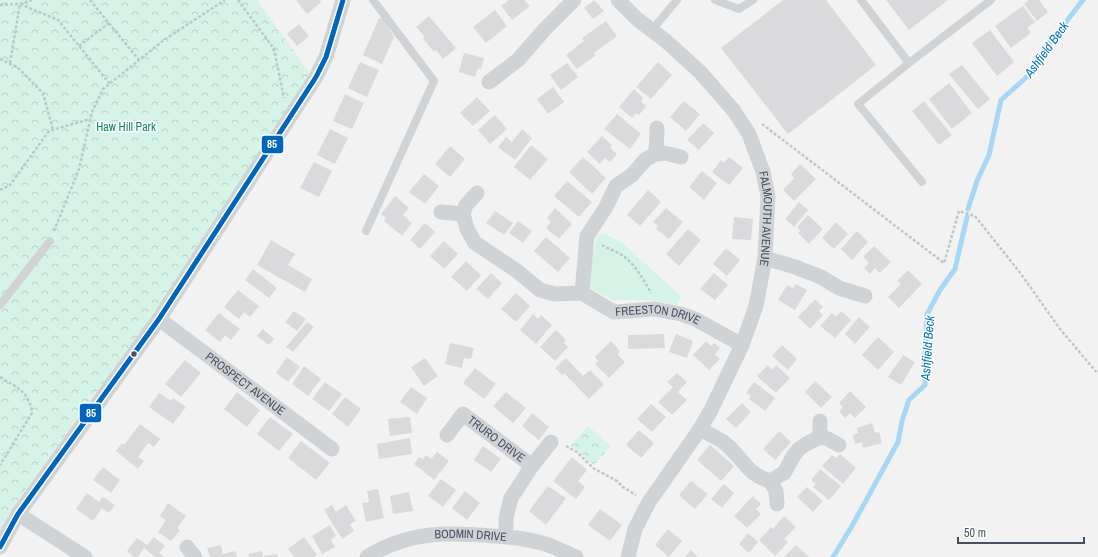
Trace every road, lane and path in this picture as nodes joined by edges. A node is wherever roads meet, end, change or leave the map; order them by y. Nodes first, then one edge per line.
1 (32, 0) edge
2 (90, 0) edge
3 (224, 0) edge
4 (238, 0) edge
5 (343, 0) edge
6 (373, 0) edge
7 (574, 0) edge
8 (618, 0) edge
9 (677, 0) edge
10 (715, 0) edge
11 (753, 0) edge
12 (861, 0) edge
13 (991, 0) edge
14 (20, 4) junction
15 (0, 5) edge
16 (108, 22) junction
17 (652, 30) junction
18 (79, 46) junction
19 (0, 59) edge
20 (139, 60) junction
21 (909, 63) junction
22 (10, 64) junction
23 (489, 82) dead end
24 (109, 83) junction
25 (296, 107) junction
26 (90, 119) junction
27 (759, 122) dead end
28 (656, 128) dead end
29 (53, 130) junction
30 (656, 154) junction
31 (681, 157) dead end
32 (922, 182) dead end
33 (0, 190) edge
34 (477, 193) dead end
35 (441, 212) dead end
36 (463, 214) junction
37 (366, 231) dead end
38 (587, 236) junction
39 (50, 241) joint
40 (765, 258) junction
41 (582, 293) junction
42 (865, 296) dead end
43 (0, 305) edge
44 (655, 309) junction
45 (159, 319) junction
46 (742, 345) junction
47 (1098, 374) edge
48 (0, 377) edge
49 (820, 421) dead end
50 (700, 429) junction
51 (447, 435) dead end
52 (820, 437) junction
53 (551, 442) joint
54 (839, 445) dead end
55 (332, 449) dead end
56 (0, 465) edge
57 (532, 466) junction
58 (770, 481) junction
59 (649, 502) junction
60 (776, 504) dead end
61 (18, 514) junction
62 (506, 537) junction
63 (0, 547) edge
64 (85, 557) edge
65 (368, 557) edge
66 (576, 557) edge
67 (628, 557) edge

1 - 14 path
2 - 16 path
3 - 20 path
4 - 25 path
5 - 25 street
6 - 37 lane
7 - 23 street
8 - 17 street, FALMOUTH AVENUE
9 - 17 lane
10 - 11 lane
12 - 21 lane
13 - 21 lane
14 - 15 path
14 - 18 path
14 - 22 path
16 - 18 path
16 - 20 path
17 - 40 street, FALMOUTH AVENUE
18 - 24 path
19 - 22 path
20 - 24 path
21 - 32 lane
22 - 29 path
24 - 26 path
25 - 45 street
26 - 29 path
26 - 39 path
27 - 47 path
28 - 30 street
29 - 33 path
30 - 31 street
30 - 38 street
34 - 36 street
35 - 36 street
36 - 41 street
38 - 41 street
38 - 44 path
39 - 43 lane
40 - 42 street
40 - 46 street, FALMOUTH AVENUE
41 - 44 street, FREESTON DRIVE
44 - 46 street, FREESTON DRIVE
45 - 55 street, PROSPECT AVENUE
45 - 61 street
46 - 50 street, FALMOUTH AVENUE
48 - 56 path
49 - 52 street
50 - 58 street
50 - 59 street, FALMOUTH AVENUE
51 - 57 street, TRURO DRIVE
52 - 54 street
52 - 58 street
53 - 57 street, TRURO DRIVE
53 - 59 path
57 - 62 street, TRURO DRIVE
58 - 60 street
59 - 67 street, FALMOUTH AVENUE
61 - 63 street
61 - 64 street
62 - 65 street, BODMIN DRIVE
62 - 66 street, BODMIN DRIVE

